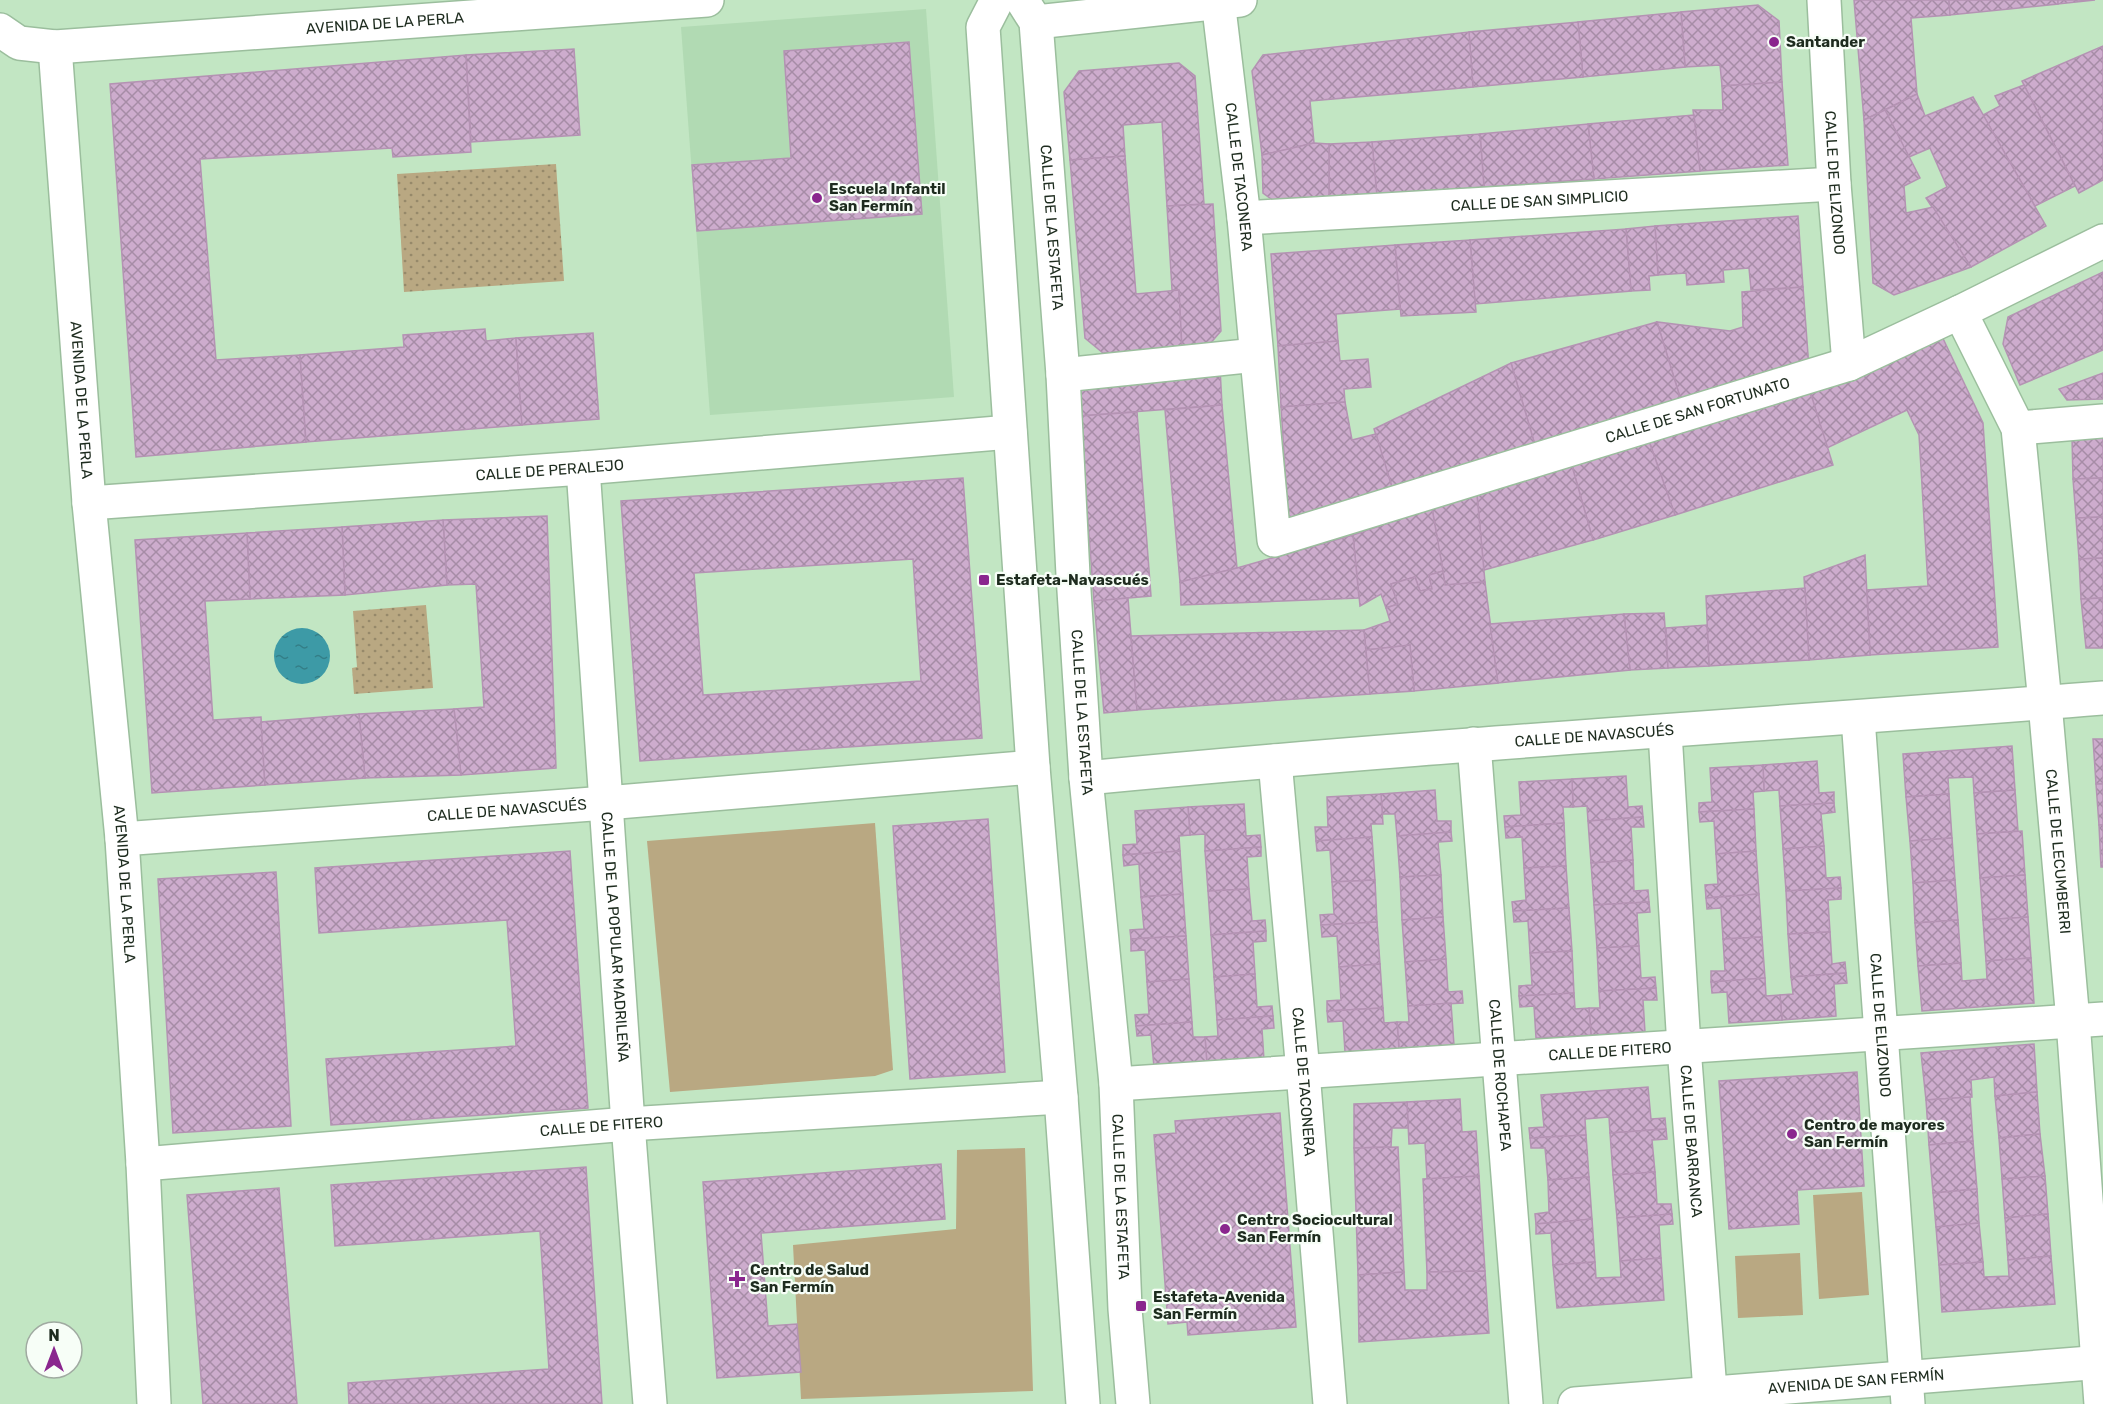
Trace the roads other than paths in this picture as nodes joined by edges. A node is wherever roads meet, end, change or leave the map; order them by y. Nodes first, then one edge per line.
1 (707, 0) edge
2 (1824, 0) edge
3 (1225, 1) edge
4 (1029, 11) edge
5 (990, 14) edge
6 (0, 30) edge
7 (55, 47) junction
8 (1834, 184) junction
9 (1244, 218) junction
10 (2103, 241) edge
11 (1960, 312) junction
12 (1256, 355) junction
13 (1849, 364) junction
14 (1063, 375) junction
15 (2103, 421) edge
16 (2018, 428) junction
17 (1010, 432) junction
18 (583, 468) junction
19 (89, 503) junction
20 (1274, 540) joint
21 (2103, 699) edge
22 (2045, 703) junction
23 (1858, 718) junction
24 (1665, 732) junction
25 (1474, 744) junction
26 (1275, 762) junction
27 (1033, 767) junction
28 (1086, 778) junction
29 (606, 803) junction
30 (122, 839) junction
31 (2088, 1020) edge
32 (1881, 1034) junction
33 (1684, 1047) junction
34 (1498, 1059) junction
35 (1303, 1072) junction
36 (1116, 1084) junction
37 (1061, 1097) junction
38 (628, 1124) junction
39 (143, 1164) junction
40 (2100, 1362) edge
41 (1907, 1391) edge
42 (1711, 1399) edge
43 (154, 1404) edge
44 (650, 1404) edge
45 (1083, 1404) edge
46 (1133, 1404) edge
47 (1330, 1404) edge
48 (1526, 1404) edge
49 (1575, 1404) edge
50 (2101, 1404) edge

1 - 7 street, AVENIDA DE LA PERLA
2 - 8 street, CALLE DE ELIZONDO
3 - 4 street
3 - 9 street, CALLE DE TACONERA
4 - 5 street
4 - 14 street, CALLE DE LA ESTAFETA
5 - 17 street
6 - 7 street
7 - 19 street, AVENIDA DE LA PERLA
8 - 9 street, CALLE DE SAN SIMPLICIO
8 - 13 street, CALLE DE ELIZONDO
9 - 12 street, CALLE DE TACONERA
10 - 11 street, CALLE DE SAN FORTUNATO
11 - 13 street, CALLE DE SAN FORTUNATO
11 - 16 street, CALLE DE LECUMBERRI
12 - 14 street
12 - 20 street, CALLE DE TACONERA
13 - 20 street, CALLE DE SAN FORTUNATO
14 - 28 street, CALLE DE LA ESTAFETA
15 - 16 street
16 - 22 street, CALLE DE LECUMBERRI
17 - 18 street, CALLE DE PERALEJO
17 - 27 street
18 - 19 street, CALLE DE PERALEJO
18 - 29 street, CALLE DE LA POPULAR MADRILEÑA
19 - 30 street, AVENIDA DE LA PERLA
21 - 22 street, CALLE DE NAVASCUÉS
22 - 23 street, CALLE DE NAVASCUÉS
22 - 31 street, CALLE DE LECUMBERRI
23 - 24 street, CALLE DE NAVASCUÉS
23 - 32 street, CALLE DE ELIZONDO
24 - 25 street, CALLE DE NAVASCUÉS
24 - 33 street, CALLE DE BARRANCA
25 - 26 street, CALLE DE NAVASCUÉS
25 - 34 street, CALLE DE ROCHAPEA
26 - 28 street, CALLE DE NAVASCUÉS
26 - 35 street, CALLE DE TACONERA
27 - 29 street, CALLE DE NAVASCUÉS
27 - 37 street
28 - 36 street, CALLE DE LA ESTAFETA
29 - 30 street, CALLE DE NAVASCUÉS
29 - 38 street, CALLE DE LA POPULAR MADRILEÑA
30 - 39 street, AVENIDA DE LA PERLA
31 - 32 street, CALLE DE FITERO
31 - 40 street, CALLE DE LECUMBERRI
32 - 33 street, CALLE DE FITERO
32 - 41 street, CALLE DE ELIZONDO
33 - 34 street, CALLE DE FITERO
33 - 42 street, CALLE DE BARRANCA
34 - 35 street, CALLE DE FITERO
34 - 48 street, CALLE DE ROCHAPEA
35 - 36 street, CALLE DE FITERO
35 - 47 street, CALLE DE TACONERA
36 - 46 street, CALLE DE LA ESTAFETA
37 - 38 street, CALLE DE FITERO
37 - 45 street
38 - 39 street, CALLE DE FITERO
38 - 44 street, CALLE DE LA POPULAR MADRILEÑA
39 - 43 street, AVENIDA DE LA PERLA
40 - 41 street, AVENIDA DE SAN FERMÍN
40 - 50 street, CALLE DE LECUMBERRI
41 - 42 street, AVENIDA DE SAN FERMÍN
42 - 49 street, AVENIDA DE SAN FERMÍN

